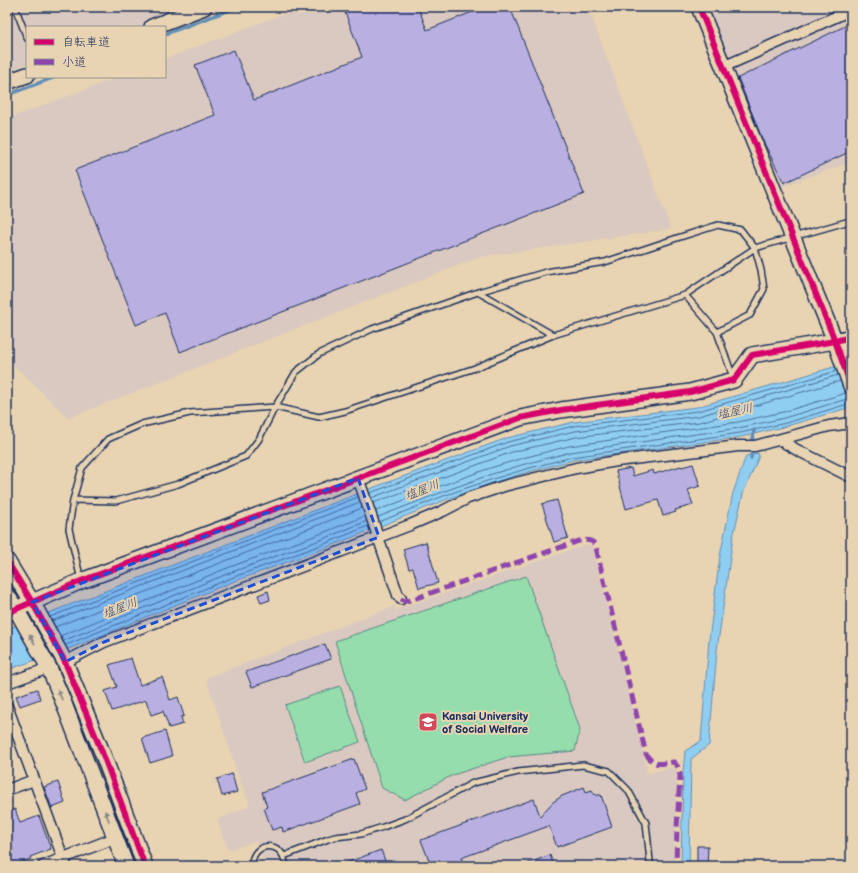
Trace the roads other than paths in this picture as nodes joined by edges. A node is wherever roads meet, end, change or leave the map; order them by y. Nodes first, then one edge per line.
1 (16, 7) edge
2 (204, 7) edge
3 (699, 7) edge
4 (851, 10) edge
5 (155, 26) edge
6 (26, 35) edge
7 (723, 67) junction
8 (26, 75) edge
9 (7, 82) edge
10 (851, 224) edge
11 (792, 237) junction
12 (755, 248) junction
13 (478, 292) junction
14 (685, 296) junction
15 (717, 332) junction
16 (553, 335) junction
17 (851, 337) edge
18 (835, 341) junction
19 (734, 380) junction
20 (851, 386) edge
21 (275, 407) junction
22 (851, 423) edge
23 (780, 440) junction
24 (851, 477) edge
25 (358, 478) junction
26 (73, 500) junction
27 (379, 537) junction
28 (7, 561) edge
29 (81, 581) junction
30 (7, 595) edge
31 (401, 598) dead end
32 (32, 602) junction
33 (11, 611) edge
34 (65, 662) junction
35 (48, 668) junction
36 (7, 683) edge
37 (7, 706) edge
38 (34, 780) junction
39 (7, 790) edge
40 (115, 838) junction
41 (284, 856) junction
42 (65, 862) edge
43 (43, 866) edge
44 (126, 866) edge
45 (145, 866) edge
46 (252, 866) edge
47 (285, 866) edge
48 (649, 866) edge

1 - 6 lane
2 - 5 street
3 - 7 street
4 - 7 street
7 - 11 street
8 - 9 street
10 - 11 lane
11 - 12 lane
11 - 18 street
12 - 13 lane
12 - 14 lane
12 - 15 lane
13 - 16 lane
13 - 21 lane
14 - 15 lane
14 - 16 lane
15 - 19 lane
16 - 21 lane
17 - 18 street
18 - 19 street
18 - 20 street
19 - 25 street
21 - 26 lane
21 - 26 lane
22 - 23 street
23 - 24 street
23 - 27 street
25 - 27 street
25 - 29 street
26 - 29 lane
27 - 31 street
27 - 34 street
28 - 32 street
29 - 32 street
30 - 33 street
32 - 33 street
32 - 34 street
35 -> 33 street
34 - 45 street
35 - 36 street
40 -> 35 street
37 - 38 street
38 - 39 street
38 - 42 street
40 - 42 street
40 - 44 street
41 - 46 lane
41 - 47 lane
41 - 48 lane
42 - 43 street

